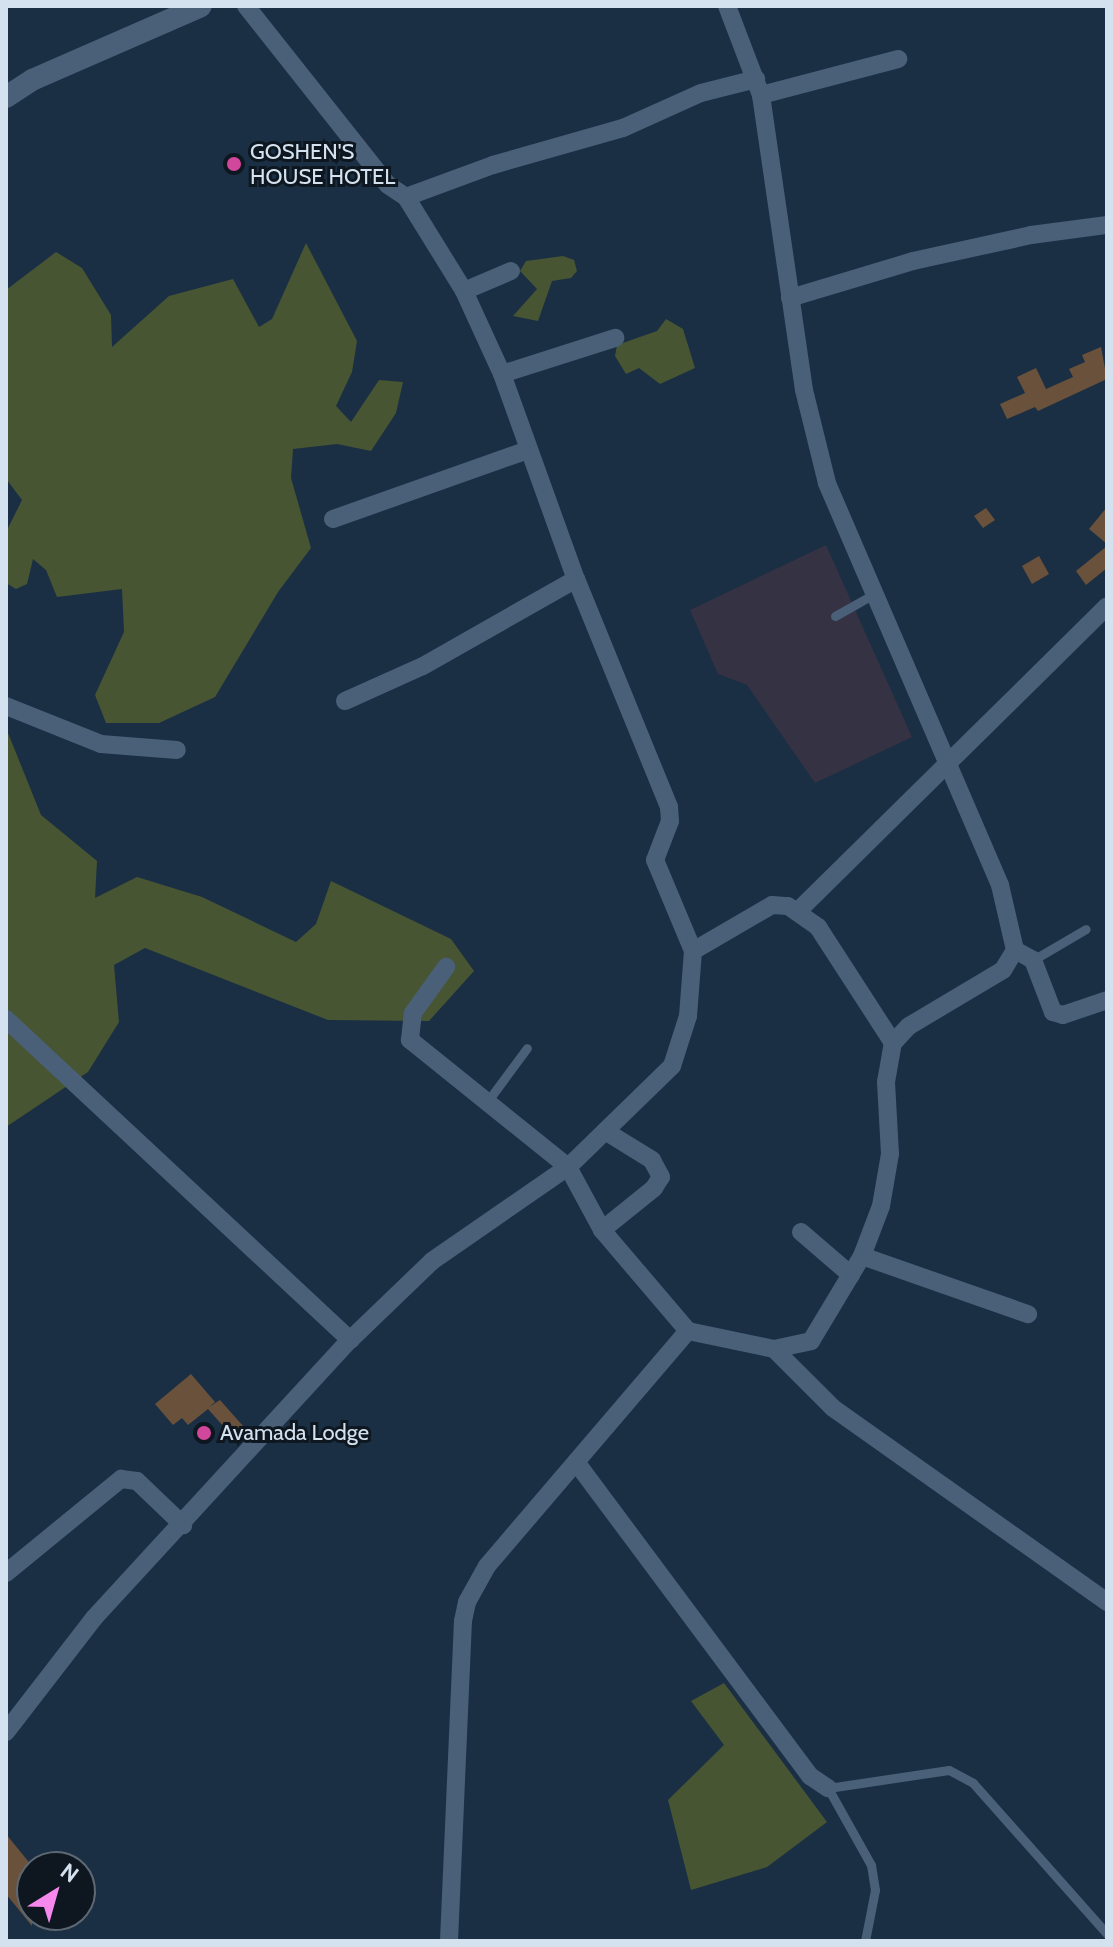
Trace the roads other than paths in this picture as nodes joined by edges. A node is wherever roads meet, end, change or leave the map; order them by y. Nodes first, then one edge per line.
1 (201, 6) edge
2 (246, 6) edge
3 (727, 6) edge
4 (898, 59) dead end
5 (32, 80) junction
6 (758, 87) junction
7 (6, 89) edge
8 (6, 97) edge
9 (406, 197) junction
10 (1107, 225) edge
11 (511, 271) dead end
12 (464, 291) junction
13 (790, 298) junction
14 (615, 338) dead end
15 (502, 374) junction
16 (528, 450) junction
17 (333, 519) dead end
18 (576, 579) junction
19 (874, 594) junction
20 (1107, 606) edge
21 (835, 616) dead end
22 (345, 701) dead end
23 (6, 706) edge
24 (177, 750) dead end
25 (947, 766) junction
26 (798, 911) junction
27 (1086, 929) dead end
28 (1015, 950) junction
29 (693, 951) junction
30 (1033, 960) junction
31 (446, 967) dead end
32 (1107, 1000) edge
33 (6, 1019) edge
34 (893, 1043) junction
35 (527, 1048) dead end
36 (487, 1102) junction
37 (605, 1131) junction
38 (568, 1167) junction
39 (602, 1230) junction
40 (801, 1232) dead end
41 (862, 1256) junction
42 (851, 1275) junction
43 (1028, 1314) dead end
44 (688, 1331) junction
45 (350, 1340) junction
46 (774, 1349) junction
47 (576, 1462) junction
48 (183, 1525) junction
49 (6, 1573) edge
50 (1107, 1602) edge
51 (6, 1732) edge
52 (828, 1788) junction
53 (1107, 1934) edge
54 (449, 1941) edge
55 (865, 1941) edge

1 - 5 main road
2 - 9 street
3 - 6 street
4 - 6 street
5 - 7 street
5 - 8 main road
6 - 9 street
6 - 13 street
9 - 12 street
10 - 13 street
11 - 12 street
12 - 15 street
13 - 19 street
14 - 15 street
15 - 16 street
16 - 17 street
16 - 18 street
18 - 22 street
18 - 29 street
19 - 21 lane
19 - 25 street
20 - 25 street
23 - 24 street
25 - 26 street
25 - 28 street
26 - 29 street
26 - 34 street
27 - 30 lane
28 - 30 street
28 - 34 street
29 - 37 street
30 - 32 street
31 - 36 street
33 - 45 street
34 - 41 street
35 - 36 lane
36 - 38 street
37 - 38 street
37 - 39 street
38 - 39 street
38 - 45 street
39 - 44 street
40 - 42 street
41 - 42 street
41 - 43 street
42 - 46 street
44 - 46 street
44 - 47 street
45 - 48 street
46 - 50 street
47 - 52 street
47 - 54 street
48 - 49 street
48 - 51 street
52 - 53 lane
52 - 55 lane

